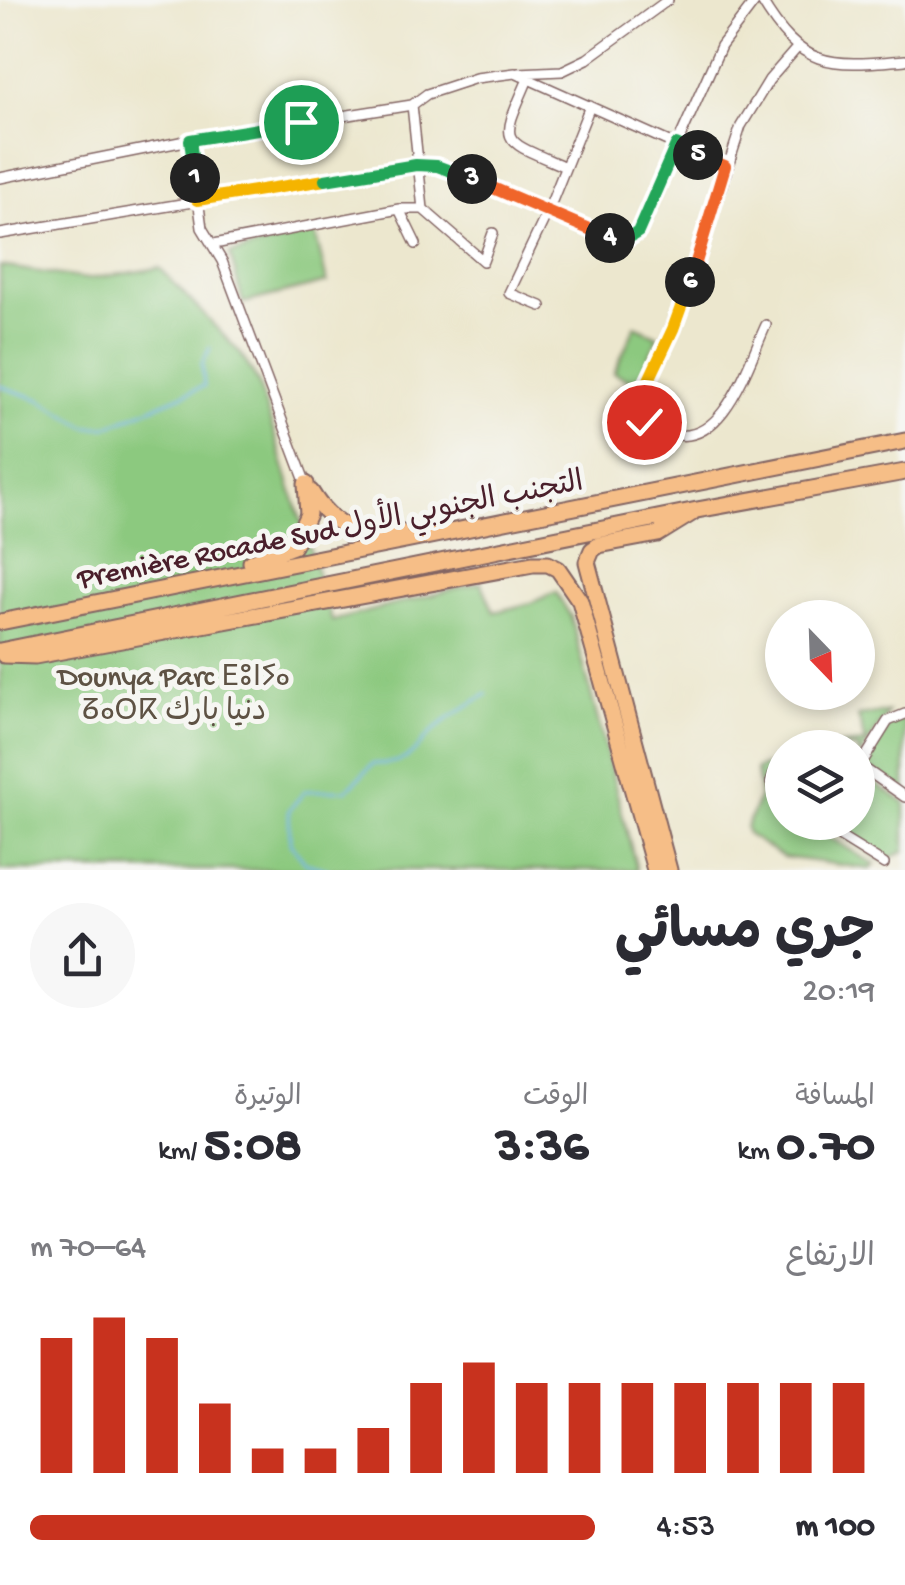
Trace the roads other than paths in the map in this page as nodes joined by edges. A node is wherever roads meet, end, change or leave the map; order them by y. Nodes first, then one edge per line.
1 (668, 0) edge
2 (759, 0) edge
3 (796, 48) junction
4 (905, 60) edge
5 (515, 73) junction
6 (528, 79) junction
7 (412, 105) junction
8 (590, 106) junction
9 (190, 140) junction
10 (676, 145) junction
11 (416, 165) junction
12 (564, 166) junction
13 (725, 166) junction
14 (0, 178) edge
15 (197, 200) junction
16 (398, 209) junction
17 (423, 209) junction
18 (548, 211) junction
19 (493, 233) dead end
20 (0, 234) edge
21 (214, 244) junction
22 (416, 244) dead end
23 (541, 306) dead end
24 (766, 325) dead end
25 (905, 441) edge
26 (905, 472) edge
27 (306, 484) junction
28 (620, 499) junction
29 (696, 510) junction
30 (0, 621) edge
31 (0, 653) edge
32 (905, 714) edge
33 (626, 736) junction
34 (875, 741) edge
35 (875, 776) edge
36 (905, 797) edge
37 (845, 840) edge
38 (884, 864) dead end
39 (655, 870) edge
40 (669, 870) edge

1 - 5 street
2 - 3 street
2 - 10 street
3 - 4 street
3 - 13 street
5 - 6 street
5 - 7 street
6 - 8 street
6 - 12 street
7 - 9 street
7 - 11 street
8 - 10 street
8 - 12 street
9 - 14 street
9 - 15 street
10 - 13 street
10 - 18 street
11 - 15 street
11 - 17 street
11 - 18 street
12 - 18 street
13 - 24 street
15 - 20 street
15 - 21 street
16 - 17 street
16 - 21 street
16 - 22 street
17 - 19 street
18 - 23 street
21 - 27 street
25 - 28 highway, Première Rocade Sud التجنب الجنوبي الأول
26 - 29 highway, Première Rocade Sud التجنب الجنوبي الأول
27 - 28 highway
27 - 30 highway
28 - 30 highway, Première Rocade Sud التجنب الجنوبي الأول
29 - 31 highway, Première Rocade Sud التجنب الجنوبي الأول
29 - 33 highway
31 - 33 highway
32 - 34 street
33 - 39 highway
33 - 40 highway
35 - 36 street
37 - 38 street

